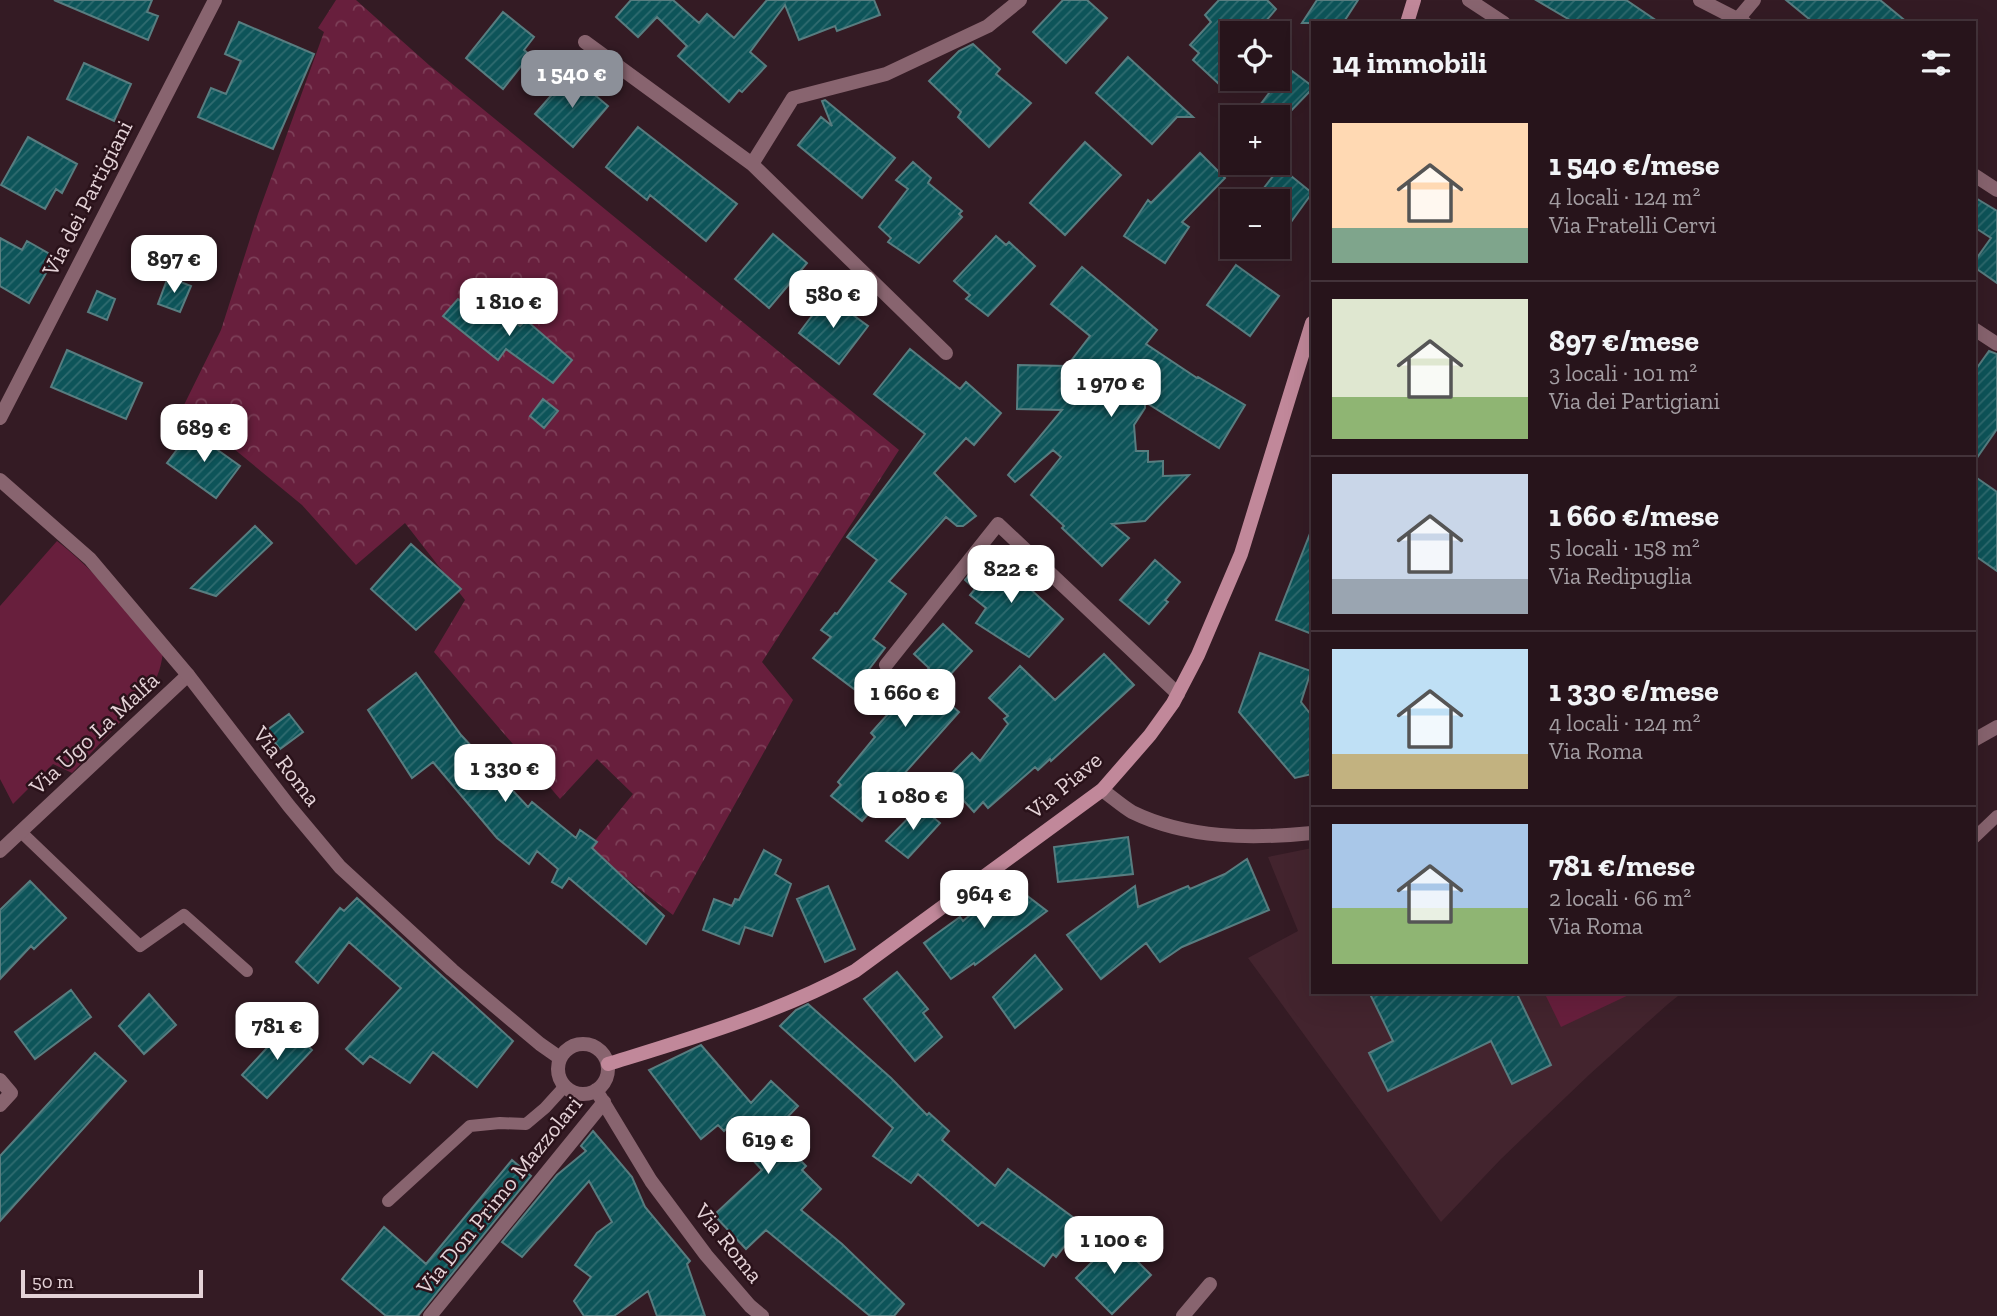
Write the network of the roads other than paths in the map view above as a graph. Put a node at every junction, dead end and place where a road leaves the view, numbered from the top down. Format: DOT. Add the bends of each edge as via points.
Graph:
graph roads {
  1 [pos="215,0"];
  2 [pos="1020,0"];
  3 [pos="1414,0"];
  4 [pos="1469,0"];
  5 [pos="1700,0"];
  6 [pos="1754,0"];
  7 [pos="1408,21"];
  8 [pos="1501,21"];
  9 [pos="1741,21"];
  10 [pos="585,42"];
  11 [pos="752,164"];
  12 [pos="1976,176"];
  13 [pos="1997,190"];
  14 [pos="1311,326"];
  15 [pos="1976,330"];
  16 [pos="1997,344"];
  17 [pos="946,352"];
  18 [pos="0,418"];
  19 [pos="0,480"];
  20 [pos="886,665"];
  21 [pos="188,676"];
  22 [pos="1178,694"];
  23 [pos="1997,727"];
  24 [pos="1976,739"];
  25 [pos="1102,790"];
  26 [pos="1997,816"];
  27 [pos="21,832"];
  28 [pos="1311,833"];
  29 [pos="1976,836"];
  30 [pos="0,851"];
  31 [pos="247,971"];
  32 [pos="560,1058"];
  33 [pos="608,1064"];
  34 [pos="0,1080"];
  35 [pos="565,1086"];
  36 [pos="600,1096"];
  37 [pos="0,1105"];
  38 [pos="388,1202"];
  39 [pos="1210,1284"];
  40 [pos="748,1311"];
  41 [pos="430,1316"];
  42 [pos="762,1316"];
  43 [pos="1183,1316"];
  1 -- 18 [label="street, Via dei Partigiani"];
  2 -- 11 [label="street" via="988,26 886,74 793,98"];
  3 -- 7 [label="main road"];
  4 -- 8 [label="street"];
  5 -- 9 [label="street"];
  6 -- 9 [label="street"];
  10 -- 11 [label="street"];
  11 -- 17 [label="street"];
  12 -- 13 [label="street"];
  14 -- 22 [label="main road, Via Piave" via="1241,554"];
  15 -- 16 [label="street"];
  19 -- 21 [label="street, Via Roma" via="90,559"];
  20 -- 22 [label="street" via="998,524"];
  21 -- 27 [label="street, Via Ugo La Malfa"];
  21 -- 32 [label="street, Via Roma" via="340,867 452,970"];
  22 -- 25 [label="main road, Via Piave"];
  23 -- 24 [label="street"];
  25 -- 28 [label="street" via="1131,811 1181,830 1230,835"];
  25 -- 33 [label="main road, Via Piave" via="855,971 818,991"];
  26 -- 29 [label="lane"];
  27 -- 30 [label="street, Via Ugo La Malfa"];
  27 -- 31 [label="lane" via="140,946 184,915"];
  32 -- 33 [label="street" via="570,1046 586,1043 601,1050"];
  32 -- 35 [label="street" via="558,1073"];
  33 -- 36 [label="street"];
  34 -- 37 [label="street" via="12,1093"];
  35 -- 36 [label="street" via="580,1094"];
  35 -- 38 [label="lane" via="526,1124 470,1126"];
  36 -- 40 [label="street, Via Roma" via="651,1181"];
  36 -- 41 [label="street, Via Don Primo Mazzolari"];
  39 -- 43 [label="street"];
  40 -- 42 [label="street, Via Roma"];
}
